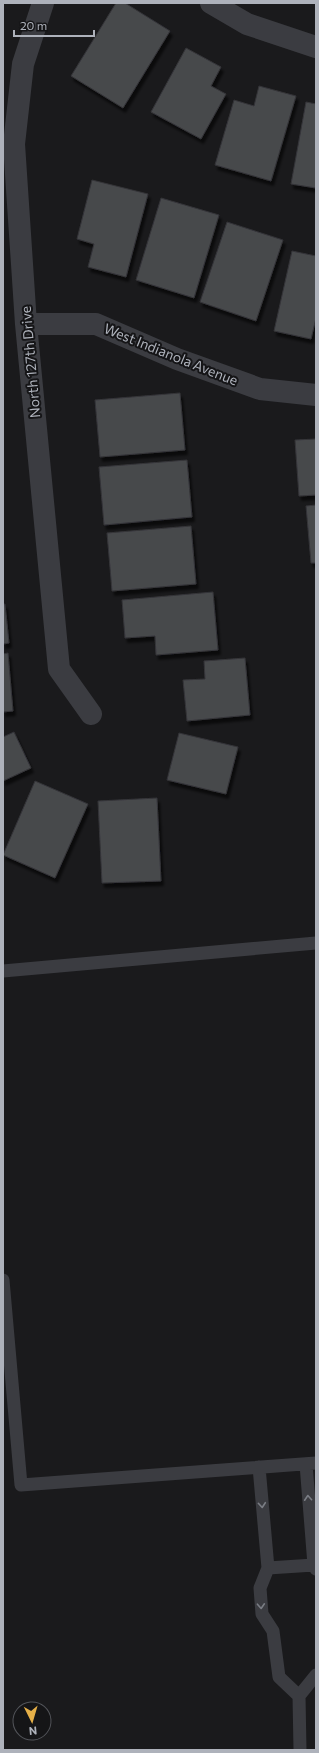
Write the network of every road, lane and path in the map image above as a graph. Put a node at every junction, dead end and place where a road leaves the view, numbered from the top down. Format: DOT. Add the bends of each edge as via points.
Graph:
graph roads {
  1 [pos="42,3"];
  2 [pos="211,3"];
  3 [pos="316,47"];
  4 [pos="26,324"];
  5 [pos="316,395"];
  6 [pos="91,714"];
  7 [pos="316,943"];
  8 [pos="3,971"];
  9 [pos="3,1280"];
  10 [pos="311,1463"];
  11 [pos="259,1466"];
  12 [pos="315,1567"];
  13 [pos="268,1568"];
  14 [pos="316,1674"];
  15 [pos="299,1696"];
  16 [pos="300,1750"];
  1 -- 4 [label="street, North 127th Drive" via="23,64 14,144"];
  2 -- 3 [label="street" via="247,24"];
  4 -- 5 [label="street, West Indianola Avenue" via="96,324 177,359 260,389"];
  4 -- 6 [label="street, North 127th Drive" via="59,669"];
  7 -- 8 [label="lane"];
  9 -- 11 [label="lane" via="20,1485"];
  10 -- 11 [label="lane"];
  12 -- 10 [label="lane, one-way"];
  11 -- 13 [label="lane, one-way"];
  12 -- 13 [label="lane"];
  13 -- 15 [label="lane, one-way" via="260,1588 262,1614 273,1631 279,1677"];
  14 -- 15 [label="lane"];
  15 -- 16 [label="lane"];
}
